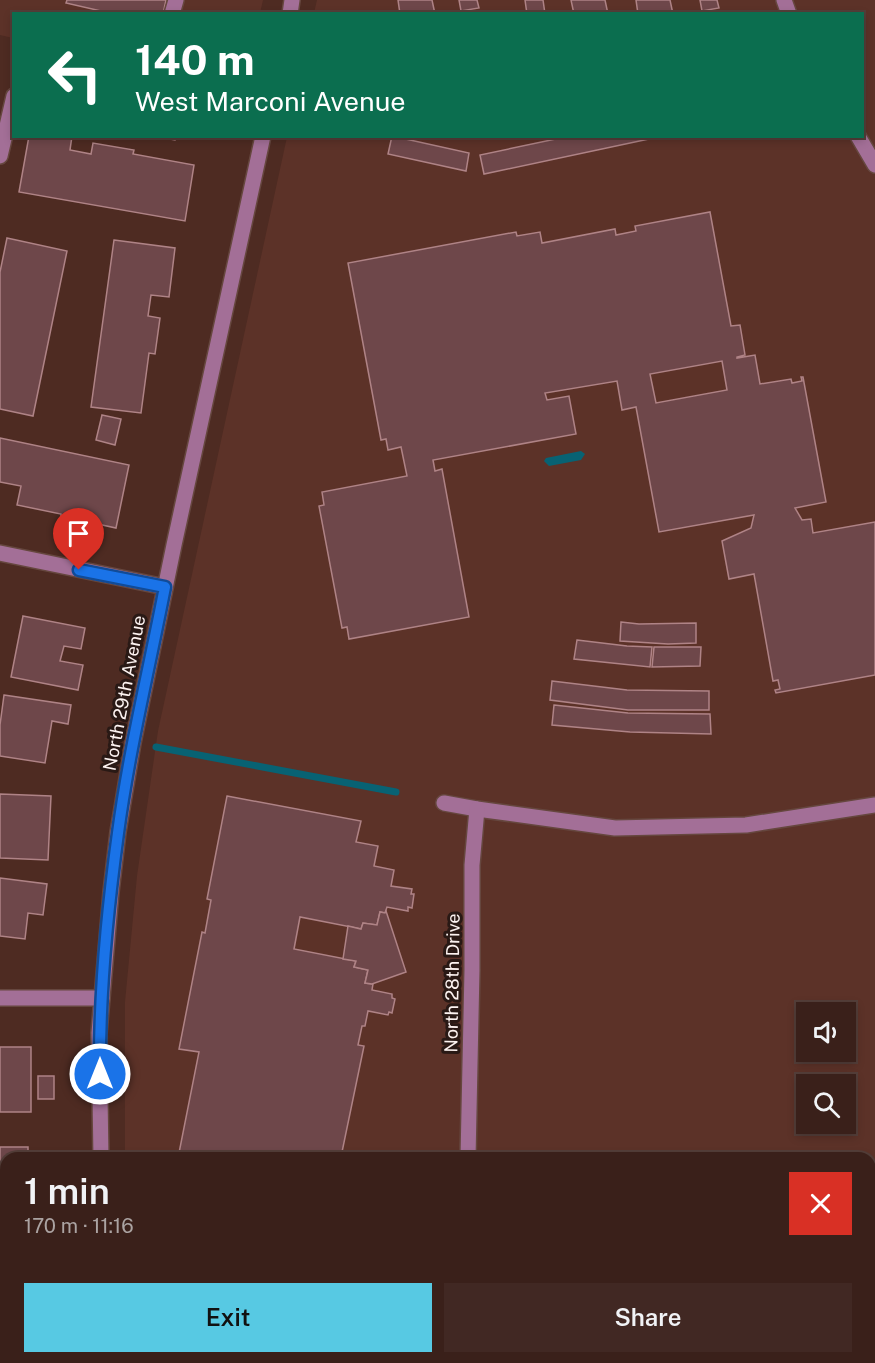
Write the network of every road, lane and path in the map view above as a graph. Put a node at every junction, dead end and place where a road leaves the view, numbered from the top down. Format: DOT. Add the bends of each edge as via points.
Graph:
graph roads {
  1 [pos="12,105"];
  2 [pos="263,138"];
  3 [pos="859,138"];
  4 [pos="0,156"];
  5 [pos="875,165"];
  6 [pos="0,553"];
  7 [pos="165,587"];
  8 [pos="444,803"];
  9 [pos="875,805"];
  10 [pos="477,809"];
  11 [pos="0,998"];
  12 [pos="102,998"];
  13 [pos="101,1152"];
  14 [pos="468,1152"];
  1 -- 4 [label="street"];
  2 -- 7 [label="street, North 29th Avenue"];
  3 -- 5 [label="street"];
  6 -- 7 [label="street"];
  7 -- 12 [label="street, North 29th Avenue" via="118,832"];
  8 -- 10 [label="street"];
  9 -- 10 [label="street" via="746,825 615,828"];
  10 -- 14 [label="street, North 28th Drive" via="472,865"];
  11 -- 12 [label="street"];
  12 -- 13 [label="street, North 29th Avenue"];
}
